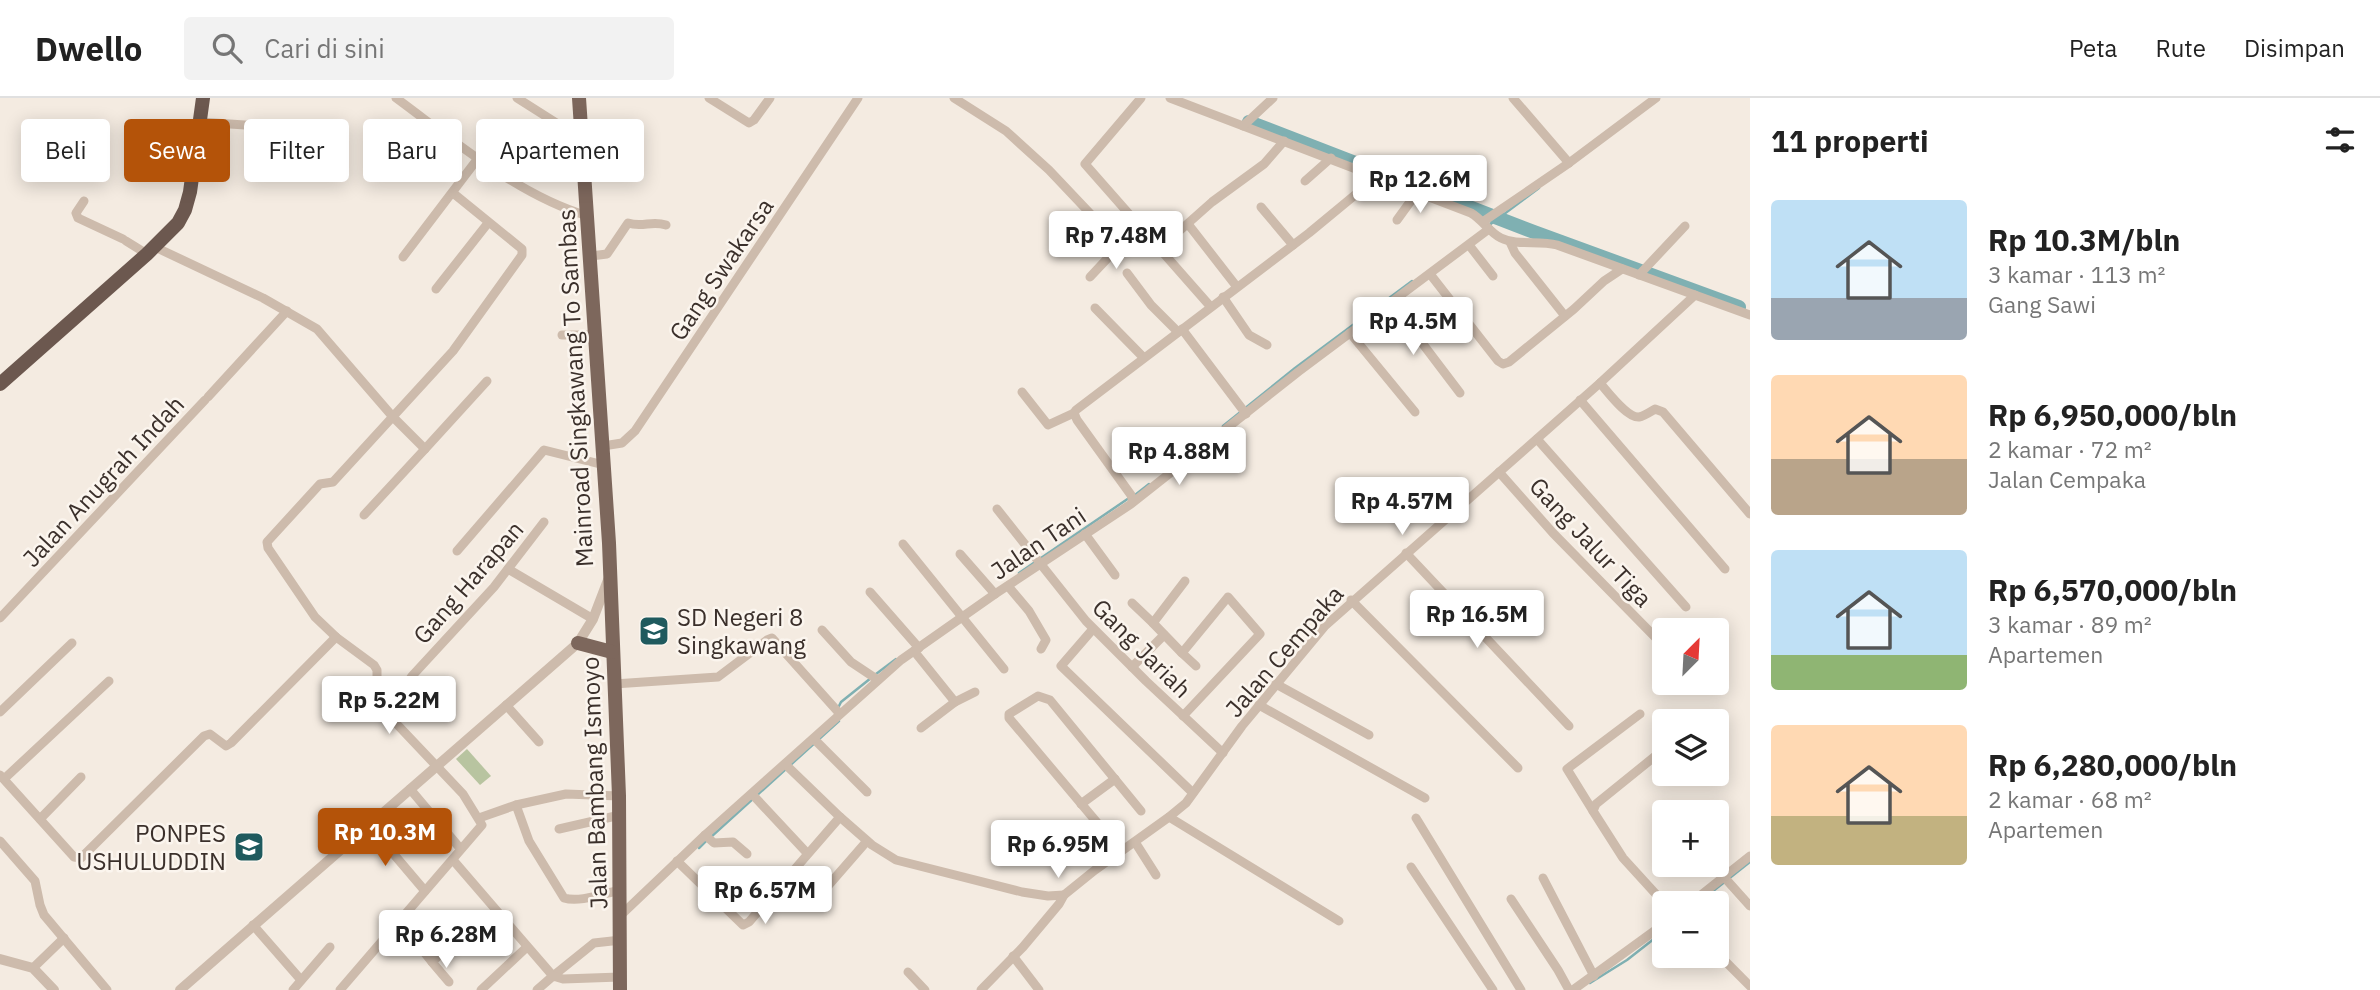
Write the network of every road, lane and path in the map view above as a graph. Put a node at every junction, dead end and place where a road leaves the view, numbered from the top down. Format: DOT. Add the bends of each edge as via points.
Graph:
graph roads {
  1 [pos="204,98"];
  2 [pos="396,98"];
  3 [pos="517,98"];
  4 [pos="579,98"];
  5 [pos="709,98"];
  6 [pos="770,98"];
  7 [pos="858,98"];
  8 [pos="954,98"];
  9 [pos="1142,98"];
  10 [pos="1170,98"];
  11 [pos="1273,98"];
  12 [pos="1513,98"];
  13 [pos="1656,98"];
  14 [pos="200,119"];
  15 [pos="550,119"];
  16 [pos="580,119"];
  17 [pos="1243,126"];
  18 [pos="1284,141"];
  19 [pos="476,156"];
  20 [pos="1331,158"];
  21 [pos="476,162"];
  22 [pos="1569,163"];
  23 [pos="1378,176"];
  24 [pos="1305,181"];
  25 [pos="192,182"];
  26 [pos="515,182"];
  27 [pos="585,182"];
  28 [pos="1418,191"];
  29 [pos="453,193"];
  30 [pos="84,201"];
  31 [pos="1261,207"];
  32 [pos="588,216"];
  33 [pos="1094,216"];
  34 [pos="1397,219"];
  35 [pos="488,223"];
  36 [pos="1188,224"];
  37 [pos="1487,224"];
  38 [pos="666,225"];
  39 [pos="1685,226"];
  40 [pos="1510,242"];
  41 [pos="1293,245"];
  42 [pos="1469,246"];
  43 [pos="1159,249"];
  44 [pos="151,251"];
  45 [pos="1062,251"];
  46 [pos="597,255"];
  47 [pos="403,257"];
  48 [pos="1622,269"];
  49 [pos="1127,273"];
  50 [pos="1430,274"];
  51 [pos="1639,275"];
  52 [pos="1493,276"];
  53 [pos="1090,277"];
  54 [pos="1237,287"];
  55 [pos="436,289"];
  56 [pos="1695,295"];
  57 [pos="1223,298"];
  58 [pos="1391,302"];
  59 [pos="1210,306"];
  60 [pos="1095,308"];
  61 [pos="287,311"];
  62 [pos="1750,315"];
  63 [pos="1564,316"];
  64 [pos="1180,330"];
  65 [pos="1350,333"];
  66 [pos="562,335"];
  67 [pos="595,335"];
  68 [pos="1267,345"];
  69 [pos="1143,357"];
  70 [pos="487,381"];
  71 [pos="1600,383"];
  72 [pos="0,384"];
  73 [pos="1022,392"];
  74 [pos="1460,393"];
  75 [pos="1580,400"];
  76 [pos="1243,410"];
  77 [pos="1415,412"];
  78 [pos="1074,413"];
  79 [pos="393,417"];
  80 [pos="1537,439"];
  81 [pos="608,446"];
  82 [pos="425,449"];
  83 [pos="604,466"];
  84 [pos="1499,472"];
  85 [pos="1132,499"];
  86 [pos="997,509"];
  87 [pos="1750,514"];
  88 [pos="364,515"];
  89 [pos="544,522"];
  90 [pos="1084,534"];
  91 [pos="903,544"];
  92 [pos="457,551"];
  93 [pos="1406,553"];
  94 [pos="960,554"];
  95 [pos="1038,562"];
  96 [pos="508,569"];
  97 [pos="1725,569"];
  98 [pos="610,574"];
  99 [pos="1115,575"];
  100 [pos="1185,582"];
  101 [pos="1008,586"];
  102 [pos="870,592"];
  103 [pos="993,592"];
  104 [pos="1351,600"];
  105 [pos="1132,603"];
  106 [pos="1686,607"];
  107 [pos="961,614"];
  108 [pos="0,618"];
  109 [pos="593,619"];
  110 [pos="1153,623"];
  111 [pos="1093,629"];
  112 [pos="822,630"];
  113 [pos="1652,634"];
  114 [pos="1164,635"];
  115 [pos="336,637"];
  116 [pos="72,643"];
  117 [pos="578,643"];
  118 [pos="916,649"];
  119 [pos="1041,649"];
  120 [pos="612,652"];
  121 [pos="1182,653"];
  122 [pos="1196,666"];
  123 [pos="1132,667"];
  124 [pos="1004,669"];
  125 [pos="878,680"];
  126 [pos="109,681"];
  127 [pos="614,684"];
  128 [pos="1276,684"];
  129 [pos="975,692"];
  130 [pos="397,699"];
  131 [pos="955,702"];
  132 [pos="506,705"];
  133 [pos="1259,705"];
  134 [pos="839,711"];
  135 [pos="0,712"];
  136 [pos="1640,714"];
  137 [pos="1183,716"];
  138 [pos="1569,726"];
  139 [pos="921,728"];
  140 [pos="1369,735"];
  141 [pos="814,739"];
  142 [pos="539,742"];
  143 [pos="1223,753"];
  144 [pos="1652,759"];
  145 [pos="436,765"];
  146 [pos="789,768"];
  147 [pos="1518,768"];
  148 [pos="2,777"];
  149 [pos="82,777"];
  150 [pos="1115,779"];
  151 [pos="410,789"];
  152 [pos="867,792"];
  153 [pos="1193,793"];
  154 [pos="620,796"];
  155 [pos="755,798"];
  156 [pos="1425,798"];
  157 [pos="1081,804"];
  158 [pos="516,805"];
  159 [pos="1141,811"];
  160 [pos="1593,811"];
  161 [pos="620,815"];
  162 [pos="840,817"];
  163 [pos="1169,817"];
  164 [pos="479,818"];
  165 [pos="1416,818"];
  166 [pos="40,819"];
  167 [pos="369,825"];
  168 [pos="559,829"];
  169 [pos="707,838"];
  170 [pos="0,841"];
  171 [pos="867,841"];
  172 [pos="1135,842"];
  173 [pos="459,848"];
  174 [pos="1121,851"];
  175 [pos="4,853"];
  176 [pos="807,853"];
  177 [pos="747,854"];
  178 [pos="1750,856"];
  179 [pos="453,860"];
  180 [pos="677,861"];
  181 [pos="1411,867"];
  182 [pos="1156,875"];
  183 [pos="1543,878"];
  184 [pos="1726,879"];
  185 [pos="621,890"];
  186 [pos="425,891"];
  187 [pos="1653,891"];
  188 [pos="1708,891"];
  189 [pos="820,895"];
  190 [pos="1064,895"];
  191 [pos="1510,899"];
  192 [pos="1750,906"];
  193 [pos="624,912"];
  194 [pos="398,920"];
  195 [pos="1339,921"];
  196 [pos="253,925"];
  197 [pos="464,932"];
  198 [pos="1652,933"];
  199 [pos="64,938"];
  200 [pos="621,940"];
  201 [pos="330,947"];
  202 [pos="527,947"];
  203 [pos="1013,956"];
  204 [pos="0,959"];
  205 [pos="432,962"];
  206 [pos="1729,965"];
  207 [pos="33,968"];
  208 [pos="908,972"];
  209 [pos="553,976"];
  210 [pos="1594,976"];
  211 [pos="301,980"];
  212 [pos="449,982"];
  213 [pos="620,984"];
  214 [pos="1750,986"];
  215 [pos="1574,989"];
  216 [pos="54,990"];
  217 [pos="107,990"];
  218 [pos="180,990"];
  219 [pos="293,990"];
  220 [pos="340,990"];
  221 [pos="481,990"];
  222 [pos="537,990"];
  223 [pos="925,990"];
  224 [pos="981,990"];
  225 [pos="1039,990"];
  226 [pos="1493,990"];
  227 [pos="1521,990"];
  1 -- 14 [label="highway"];
  2 -- 19 [label="street"];
  3 -- 15 [label="street"];
  4 -- 16 [label="main road, Mainroad Singkawang To Sambas"];
  5 -- 6 [label="street" via="749,123"];
  7 -- 81 [label="street, Gang Swakarsa" via="635,431 626,441"];
  8 -- 33 [label="street" via="1006,131"];
  9 -- 43 [label="street" via="1086,164"];
  10 -- 17 [label="street"];
  11 -- 17 [label="street"];
  12 -- 22 [label="street"];
  13 -- 22 [label="street, Jalan Tani"];
  17 -- 18 [label="street"];
  18 -- 20 [label="street"];
  18 -- 36 [label="street" via="1264,164"];
  20 -- 23 [label="street"];
  20 -- 24 [label="street"];
  21 -- 29 [label="street"];
  22 -- 37 [label="street, Jalan Tani"];
  23 -- 28 [label="street"];
  23 -- 41 [label="street"];
  25 -- 44 [label="highway" via="178,223"];
  26 -- 32 [label="street"];
  27 -- 32 [label="main road, Mainroad Singkawang To Sambas"];
  28 -- 34 [label="street"];
  28 -- 37 [label="street"];
  29 -- 35 [label="street"];
  29 -- 47 [label="street"];
  30 -- 44 [label="street" via="78,218"];
  31 -- 41 [label="street"];
  32 -- 46 [label="main road, Mainroad Singkawang To Sambas"];
  33 -- 45 [label="street"];
  33 -- 53 [label="street" via="1121,249"];
  35 -- 55 [label="street"];
  35 -- 79 [label="street" via="522,249 522,255 464,337"];
  36 -- 43 [label="street"];
  36 -- 54 [label="street"];
  37 -- 40 [label="street"];
  37 -- 42 [label="street, Jalan Tani"];
  38 -- 46 [label="street" via="628,223"];
  39 -- 51 [label="street"];
  40 -- 48 [label="street" via="1547,242"];
  40 -- 63 [label="street"];
  41 -- 54 [label="street"];
  42 -- 50 [label="street, Jalan Tani"];
  42 -- 52 [label="street"];
  43 -- 59 [label="street"];
  44 -- 61 [label="street"];
  44 -- 72 [label="highway"];
  46 -- 67 [label="main road, Mainroad Singkawang To Sambas"];
  48 -- 51 [label="street"];
  48 -- 63 [label="street"];
  49 -- 64 [label="street" via="1151,305"];
  50 -- 58 [label="street, Jalan Tani"];
  50 -- 63 [label="street" via="1503,364"];
  51 -- 56 [label="street"];
  54 -- 57 [label="street"];
  56 -- 62 [label="street"];
  56 -- 71 [label="street, Jalan Cempaka"];
  57 -- 59 [label="street"];
  57 -- 68 [label="street" via="1249,335"];
  58 -- 65 [label="street, Jalan Tani"];
  58 -- 74 [label="street"];
  59 -- 64 [label="street"];
  60 -- 69 [label="street"];
  61 -- 79 [label="street" via="317,329"];
  61 -- 108 [label="street, Jalan Anugrah Indah"];
  64 -- 69 [label="street"];
  64 -- 76 [label="street"];
  65 -- 76 [label="street, Jalan Tani"];
  65 -- 77 [label="street"];
  66 -- 67 [label="street"];
  67 -- 81 [label="main road, Mainroad Singkawang To Sambas"];
  69 -- 78 [label="street"];
  70 -- 82 [label="street"];
  71 -- 75 [label="street, Jalan Cempaka"];
  71 -- 87 [label="street" via="1628,414 1638,417 1655,409 1663,412"];
  73 -- 78 [label="street" via="1048,425"];
  75 -- 80 [label="street, Jalan Cempaka"];
  75 -- 97 [label="street"];
  76 -- 85 [label="street, Jalan Tani"];
  78 -- 85 [label="street"];
  79 -- 82 [label="street"];
  79 -- 115 [label="street" via="333,482 320,484 267,542 315,617"];
  80 -- 84 [label="street, Jalan Cempaka"];
  80 -- 106 [label="street"];
  81 -- 83 [label="main road, Mainroad Singkawang To Sambas"];
  82 -- 88 [label="street"];
  83 -- 92 [label="street" via="544,450"];
  83 -- 98 [label="main road, Mainroad Singkawang To Sambas"];
  84 -- 93 [label="street, Jalan Cempaka"];
  84 -- 113 [label="street, Gang Jalur Tiga"];
  85 -- 90 [label="street, Jalan Tani"];
  86 -- 95 [label="street, Gang Jariah"];
  89 -- 96 [label="street, Gang Harapan"];
  90 -- 95 [label="street, Jalan Tani"];
  90 -- 99 [label="street"];
  91 -- 107 [label="street"];
  93 -- 104 [label="street, Jalan Cempaka"];
  93 -- 138 [label="street"];
  94 -- 103 [label="street"];
  95 -- 101 [label="street, Jalan Tani"];
  95 -- 111 [label="street, Gang Jariah"];
  96 -- 109 [label="street"];
  96 -- 130 [label="street, Gang Harapan" via="412,676"];
  98 -- 109 [label="street, Mainroad Singkawang To Sambas"];
  98 -- 120 [label="main road, Jalan Bambang Ismoyo"];
  100 -- 110 [label="street"];
  101 -- 103 [label="street, Jalan Tani"];
  101 -- 119 [label="street" via="1041,629 1046,640"];
  102 -- 118 [label="street"];
  103 -- 107 [label="street, Jalan Tani"];
  104 -- 128 [label="street, Jalan Cempaka"];
  104 -- 147 [label="street"];
  105 -- 110 [label="street"];
  107 -- 118 [label="street, Jalan Tani"];
  107 -- 124 [label="street"];
  109 -- 117 [label="street, Mainroad Singkawang To Sambas"];
  110 -- 114 [label="street"];
  111 -- 123 [label="street, Gang Jariah"];
  111 -- 153 [label="street" via="1061,666"];
  112 -- 125 [label="street" via="850,662"];
  114 -- 121 [label="street"];
  114 -- 123 [label="street"];
  115 -- 130 [label="street" via="374,664 377,684"];
  115 -- 166 [label="street" via="231,743 226,746 210,734 204,736 81,858 74,857"];
  116 -- 135 [label="street"];
  117 -- 120 [label="main road"];
  117 -- 132 [label="street, Mainroad Singkawang To Sambas"];
  118 -- 125 [label="street, Jalan Tani"];
  118 -- 131 [label="street"];
  120 -- 127 [label="main road, Jalan Bambang Ismoyo"];
  121 -- 122 [label="street"];
  121 -- 137 [label="street" via="1228,597 1260,634"];
  123 -- 137 [label="street, Gang Jariah"];
  125 -- 134 [label="street, Jalan Tani"];
  126 -- 148 [label="street"];
  127 -- 134 [label="street" via="718,677 772,638"];
  127 -- 154 [label="main road, Jalan Bambang Ismoyo"];
  128 -- 133 [label="street, Jalan Cempaka"];
  128 -- 140 [label="street"];
  129 -- 131 [label="street"];
  130 -- 145 [label="street" via="391,718"];
  131 -- 139 [label="street"];
  132 -- 142 [label="street"];
  132 -- 145 [label="street, Mainroad Singkawang To Sambas"];
  133 -- 143 [label="street, Jalan Cempaka"];
  133 -- 156 [label="street"];
  134 -- 141 [label="street, Jalan Tani"];
  136 -- 160 [label="street" via="1567,769"];
  137 -- 143 [label="street, Gang Jariah"];
  141 -- 146 [label="street, Jalan Tani"];
  141 -- 152 [label="street"];
  143 -- 153 [label="street, Jalan Cempaka"];
  144 -- 160 [label="street" via="1595,804"];
  145 -- 151 [label="street, Mainroad Singkawang To Sambas"];
  145 -- 164 [label="street"];
  146 -- 155 [label="street, Jalan Tani"];
  146 -- 162 [label="street"];
  148 -- 166 [label="street"];
  149 -- 166 [label="street"];
  150 -- 157 [label="street"];
  150 -- 157 [label="street" via="1050,700 1038,696 1012,711 1009,718"];
  150 -- 159 [label="street"];
  151 -- 167 [label="street, Mainroad Singkawang To Sambas"];
  151 -- 173 [label="street"];
  153 -- 163 [label="street, Jalan Cempaka"];
  154 -- 158 [label="street" via="576,793"];
  154 -- 161 [label="main road, Jalan Bambang Ismoyo"];
  155 -- 169 [label="street, Jalan Tani"];
  155 -- 176 [label="street"];
  157 -- 174 [label="street"];
  158 -- 164 [label="street"];
  158 -- 185 [label="street" via="529,841 564,898"];
  160 -- 187 [label="street" via="1623,858"];
  161 -- 168 [label="street"];
  161 -- 185 [label="main road, Jalan Bambang Ismoyo"];
  162 -- 171 [label="street"];
  162 -- 176 [label="street"];
  163 -- 172 [label="street, Jalan Cempaka"];
  163 -- 195 [label="street"];
  164 -- 179 [label="street" via="480,830"];
  165 -- 227 [label="street"];
  167 -- 186 [label="street"];
  167 -- 196 [label="street, Mainroad Singkawang To Sambas"];
  169 -- 177 [label="street" via="719,844 733,842"];
  169 -- 180 [label="street, Jalan Tani"];
  170 -- 175 [label="street"];
  171 -- 189 [label="street"];
  171 -- 190 [label="street" via="896,860 940,873 1035,895"];
  172 -- 174 [label="street, Jalan Cempaka"];
  172 -- 182 [label="street"];
  174 -- 190 [label="street, Jalan Cempaka"];
  175 -- 199 [label="street" via="35,881 44,915"];
  176 -- 180 [label="street" via="743,925"];
  178 -- 184 [label="street"];
  179 -- 186 [label="street"];
  179 -- 202 [label="street"];
  180 -- 193 [label="street, Jalan Tani"];
  181 -- 226 [label="street"];
  183 -- 210 [label="street"];
  184 -- 188 [label="street"];
  184 -- 192 [label="street"];
  185 -- 193 [label="main road, Jalan Bambang Ismoyo"];
  186 -- 194 [label="street"];
  190 -- 203 [label="street, Jalan Cempaka"];
  191 -- 215 [label="street"];
  193 -- 200 [label="main road, Jalan Bambang Ismoyo"];
  194 -- 205 [label="street"];
  194 -- 220 [label="street"];
  196 -- 211 [label="street"];
  196 -- 218 [label="street, Mainroad Singkawang To Sambas"];
  197 -- 205 [label="street"];
  198 -- 210 [label="street"];
  199 -- 207 [label="street"];
  199 -- 217 [label="street"];
  200 -- 209 [label="street" via="594,943"];
  200 -- 213 [label="main road, Jalan Bambang Ismoyo"];
  201 -- 211 [label="street"];
  202 -- 209 [label="street"];
  202 -- 221 [label="street"];
  203 -- 224 [label="street, Jalan Cempaka"];
  203 -- 225 [label="street"];
  204 -- 207 [label="street"];
  205 -- 212 [label="street"];
  206 -- 214 [label="street"];
  207 -- 216 [label="street"];
  208 -- 223 [label="street"];
  209 -- 213 [label="street"];
  209 -- 222 [label="street"];
  210 -- 215 [label="street"];
  211 -- 219 [label="street"];
}
